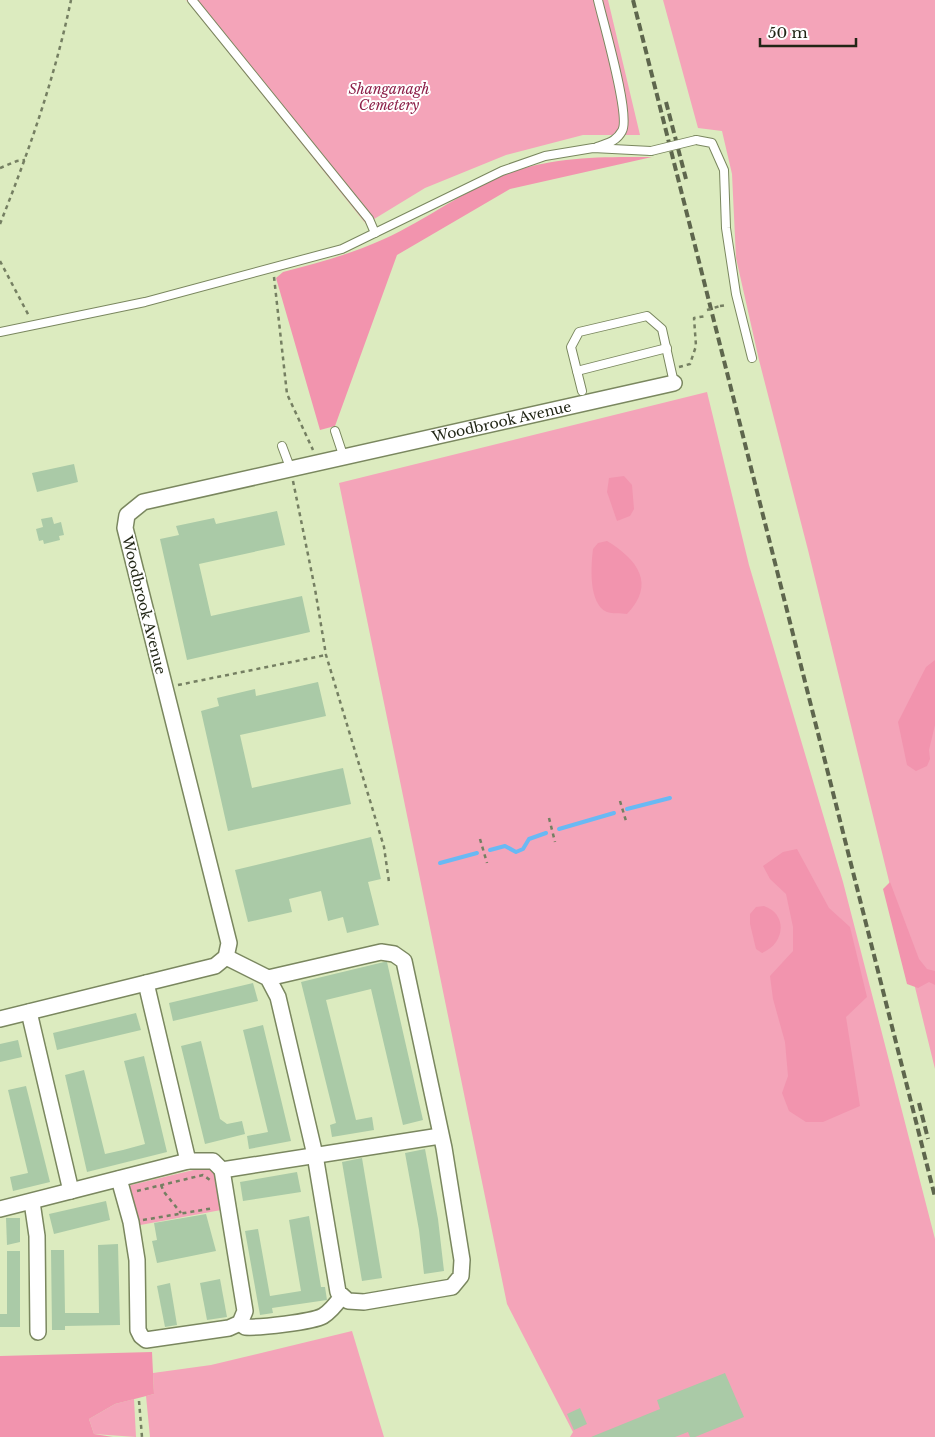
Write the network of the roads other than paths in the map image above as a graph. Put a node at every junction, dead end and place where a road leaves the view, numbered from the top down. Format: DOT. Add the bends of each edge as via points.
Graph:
graph roads {
  1 [pos="192,0"];
  2 [pos="598,0"];
  3 [pos="592,148"];
  4 [pos="376,233"];
  5 [pos="0,332"];
  6 [pos="667,348"];
  7 [pos="752,358"];
  8 [pos="577,370"];
  9 [pos="673,376"];
  10 [pos="582,391"];
  11 [pos="335,431"];
  12 [pos="282,446"];
  13 [pos="344,458"];
  14 [pos="291,470"];
  15 [pos="226,957"];
  16 [pos="268,978"];
  17 [pos="146,983"];
  18 [pos="29,1012"];
  19 [pos="0,1019"];
  20 [pos="440,1136"];
  21 [pos="315,1155"];
  22 [pos="188,1161"];
  23 [pos="223,1177"];
  24 [pos="119,1178"];
  25 [pos="72,1191"];
  26 [pos="32,1202"];
  27 [pos="0,1209"];
  28 [pos="342,1296"];
  29 [pos="240,1323"];
  30 [pos="38,1332"];
  1 -- 4 [label="lane" via="369,219"];
  2 -- 3 [label="lane" via="624,110 623,130 615,141"];
  3 -- 4 [label="lane" via="545,156 502,171"];
  3 -- 7 [label="lane, bridge" via="651,150 696,140 712,143 724,170 727,238 736,294"];
  4 -- 5 [label="lane" via="342,249 146,302"];
  6 -- 8 [label="lane"];
  6 -- 8 [label="lane" via="662,329 648,316 579,332 572,347"];
  6 -- 9 [label="lane"];
  8 -- 10 [label="lane"];
  9 -- 13 [label="street, Woodbrook Avenue"];
  11 -- 13 [label="lane"];
  12 -- 14 [label="lane"];
  13 -- 14 [label="street, Woodbrook Avenue"];
  14 -- 15 [label="street, Woodbrook Avenue" via="143,502 127,514 125,528 229,943"];
  15 -- 16 [label="street"];
  15 -- 17 [label="street" via="215,966"];
  16 -- 20 [label="street" via="381,952 394,954 404,961"];
  16 -- 21 [label="street" via="278,997"];
  17 -- 18 [label="street"];
  17 -- 22 [label="street"];
  18 -- 19 [label="street"];
  18 -- 25 [label="street"];
  20 -- 21 [label="street"];
  20 -- 28 [label="street" via="462,1260 461,1276 452,1287 364,1302 348,1301"];
  21 -- 23 [label="street"];
  21 -- 28 [label="street" via="338,1292"];
  22 -- 23 [label="street" via="213,1161"];
  22 -- 24 [label="street"];
  23 -- 29 [label="street" via="246,1311"];
  24 -- 25 [label="street"];
  24 -- 29 [label="street" via="137,1260 138,1330 141,1336 146,1340 229,1328"];
  25 -- 26 [label="street"];
  26 -- 27 [label="street"];
  26 -- 30 [label="street" via="37,1236"];
  28 -- 29 [label="street" via="322,1317 258,1328 244,1327"];
}
